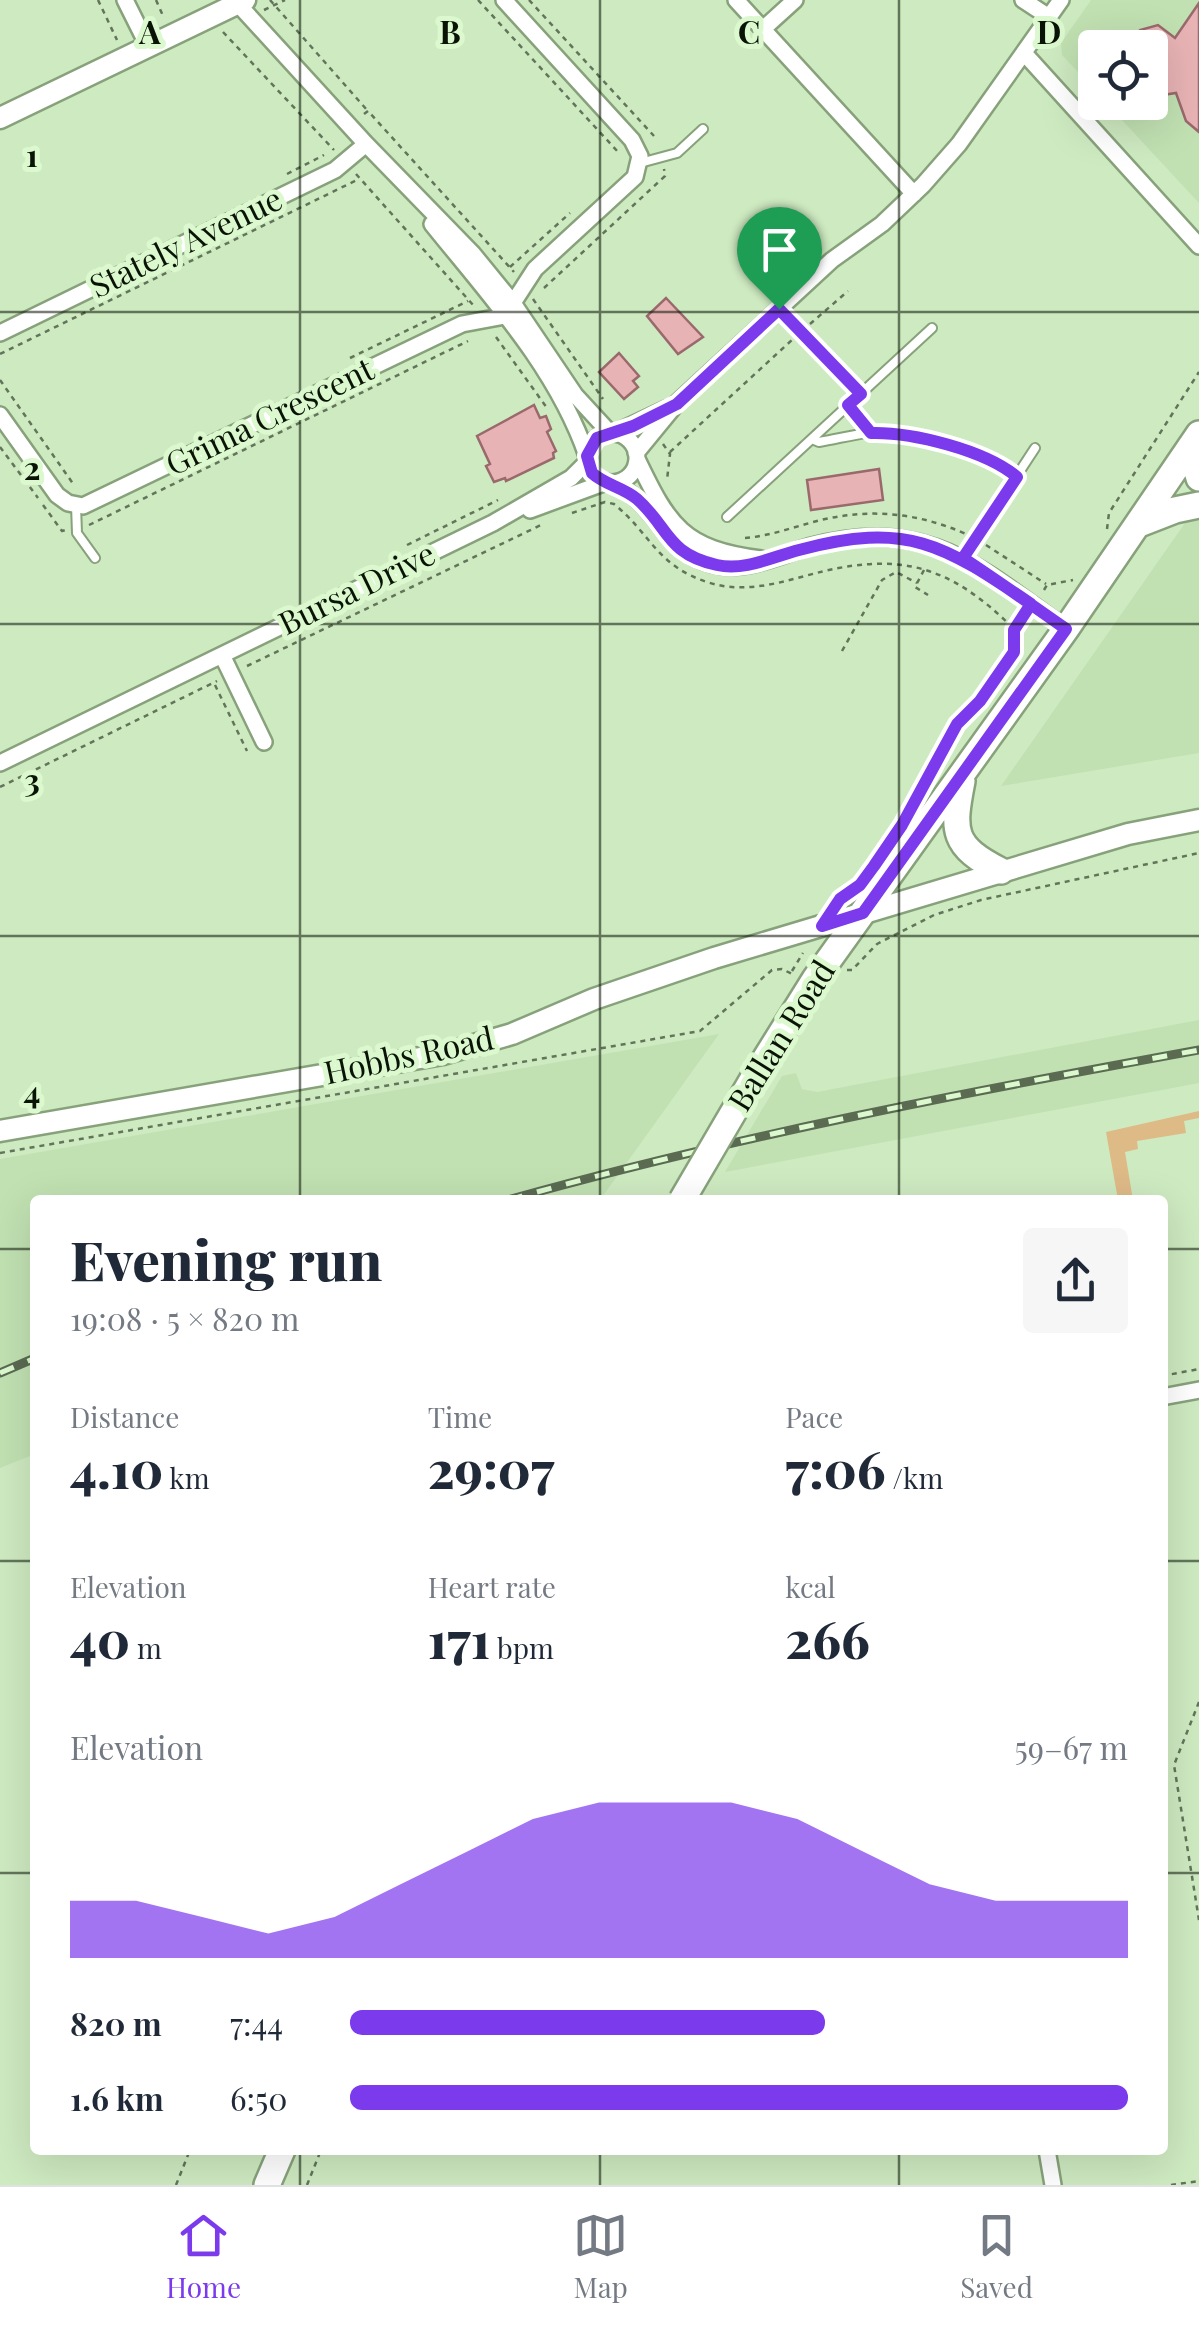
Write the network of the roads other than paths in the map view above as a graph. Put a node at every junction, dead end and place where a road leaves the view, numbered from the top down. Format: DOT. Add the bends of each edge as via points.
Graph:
graph roads {
  1 [pos="125,0"];
  2 [pos="504,0"];
  3 [pos="736,0"];
  4 [pos="795,0"];
  5 [pos="1023,0"];
  6 [pos="1061,0"];
  7 [pos="242,2"];
  8 [pos="1049,16"];
  9 [pos="763,29"];
  10 [pos="148,46"];
  11 [pos="1024,52"];
  12 [pos="0,118"];
  13 [pos="703,129"];
  14 [pos="366,144"];
  15 [pos="632,164"];
  16 [pos="914,194"];
  17 [pos="1199,246"];
  18 [pos="535,269"];
  19 [pos="491,286"];
  20 [pos="779,309"];
  21 [pos="509,310"];
  22 [pos="462,324"];
  23 [pos="932,328"];
  24 [pos="0,333"];
  25 [pos="861,394"];
  26 [pos="677,404"];
  27 [pos="848,405"];
  28 [pos="0,415"];
  29 [pos="613,433"];
  30 [pos="871,433"];
  31 [pos="812,438"];
  32 [pos="1195,440"];
  33 [pos="1036,448"];
  34 [pos="637,456"];
  35 [pos="587,459"];
  36 [pos="1017,477"];
  37 [pos="1199,478"];
  38 [pos="609,483"];
  39 [pos="77,498"];
  40 [pos="1199,505"];
  41 [pos="727,517"];
  42 [pos="493,523"];
  43 [pos="1139,524"];
  44 [pos="95,558"];
  45 [pos="963,558"];
  46 [pos="765,559"];
  47 [pos="1066,629"];
  48 [pos="222,655"];
  49 [pos="264,742"];
  50 [pos="0,763"];
  51 [pos="964,771"];
  52 [pos="1199,820"];
  53 [pos="1001,871"];
  54 [pos="863,913"];
  55 [pos="0,1131"];
  56 [pos="685,1195"];
  57 [pos="1199,1390"];
  58 [pos="1168,1396"];
  59 [pos="280,2155"];
  60 [pos="1049,2155"];
  61 [pos="268,2184"];
  62 [pos="1053,2185"];
  1 -- 10 [label="street"];
  2 -- 15 [label="street" via="632,140 639,150"];
  3 -- 9 [label="street"];
  4 -- 9 [label="street"];
  5 -- 8 [label="street"];
  6 -- 8 [label="street"];
  7 -- 10 [label="street"];
  7 -- 14 [label="street"];
  8 -- 11 [label="street"];
  9 -- 16 [label="street"];
  10 -- 12 [label="street"];
  11 -- 16 [label="street"];
  11 -- 17 [label="street"];
  13 -- 15 [label="lane" via="677,153"];
  14 -- 19 [label="street"];
  14 -- 24 [label="street, Stately Avenue" via="335,170"];
  15 -- 18 [label="street" via="629,184"];
  16 -- 20 [label="street"];
  18 -- 19 [label="street"];
  18 -- 21 [label="street"];
  19 -- 21 [label="street"];
  19 -- 22 [label="street, Grima Crescent"];
  20 -- 25 [label="lane"];
  20 -- 26 [label="street"];
  21 -- 22 [label="street, Grima Crescent"];
  21 -- 29 [label="street"];
  21 -- 35 [label="street" via="566,405"];
  22 -- 39 [label="street, Grima Crescent" via="96,502"];
  23 -- 25 [label="lane"];
  25 -- 27 [label="lane"];
  26 -- 29 [label="street"];
  26 -- 34 [label="street"];
  27 -- 30 [label="lane"];
  27 -- 31 [label="lane"];
  28 -- 39 [label="street" via="58,494"];
  29 -- 34 [label="street" via="631,442"];
  29 -- 35 [label="street" via="592,443"];
  30 -- 31 [label="lane"];
  30 -- 36 [label="lane" via="916,437 987,459"];
  31 -- 41 [label="lane"];
  32 -- 37 [label="main road"];
  32 -- 43 [label="main road, Ballan Road"];
  33 -- 36 [label="lane"];
  34 -- 38 [label="street" via="632,473"];
  34 -- 46 [label="street" via="664,512 692,540"];
  35 -- 38 [label="street" via="592,473"];
  35 -- 42 [label="street, Bursa Drive" via="571,478"];
  36 -- 45 [label="lane"];
  38 -- 42 [label="street, Bursa Drive"];
  38 -- 46 [label="street" via="638,500 674,545 694,558 733,568"];
  39 -- 44 [label="lane" via="77,533"];
  40 -- 43 [label="main road"];
  42 -- 48 [label="street, Bursa Drive"];
  43 -- 47 [label="main road, Ballan Road"];
  45 -- 46 [label="street" via="908,538 874,536"];
  45 -- 47 [label="street"];
  47 -- 51 [label="main road, Ballan Road"];
  48 -- 49 [label="street"];
  48 -- 50 [label="street, Bursa Drive"];
  51 -- 53 [label="main road" via="957,832 968,852"];
  51 -- 54 [label="main road, Ballan Road"];
  52 -- 53 [label="street, Hobbs Road"];
  53 -- 54 [label="street, Hobbs Road"];
  54 -- 55 [label="street, Hobbs Road" via="670,972 442,1054"];
  54 -- 56 [label="main road, Ballan Road, bridge"];
  57 -- 58 [label="street"];
  59 -- 61 [label="main road"];
  60 -- 62 [label="street"];
}
